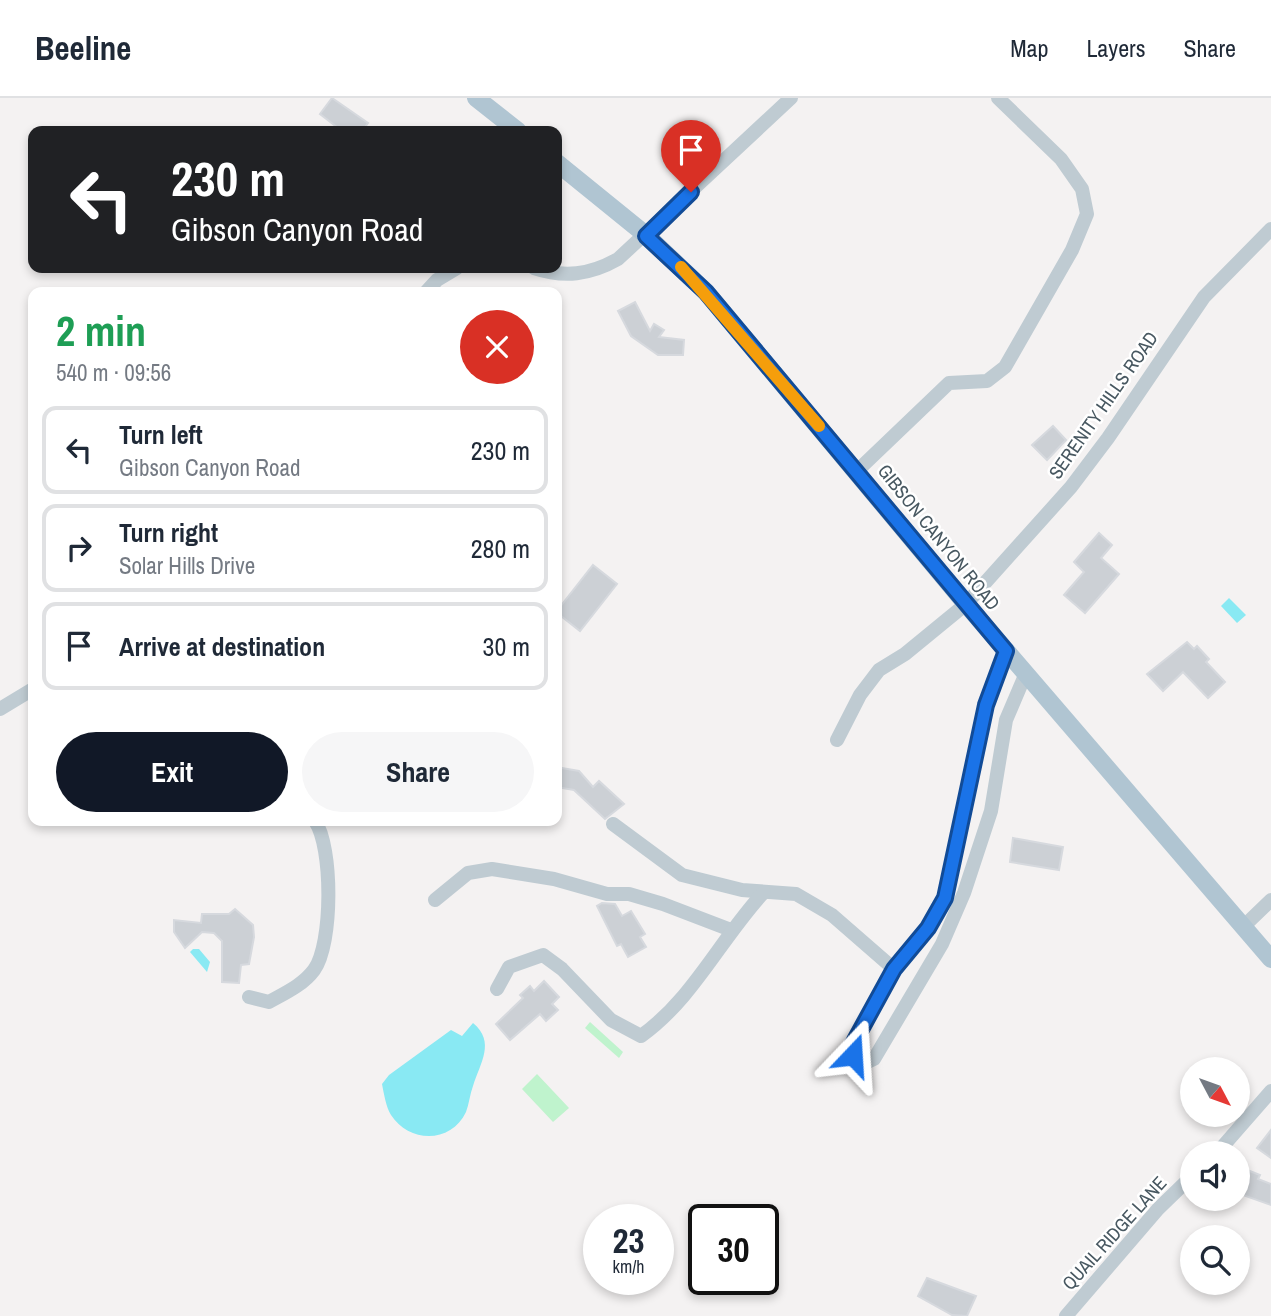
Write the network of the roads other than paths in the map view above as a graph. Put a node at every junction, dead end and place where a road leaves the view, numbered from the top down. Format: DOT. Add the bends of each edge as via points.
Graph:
graph roads {
  1 [pos="476,98"];
  2 [pos="791,98"];
  3 [pos="998,98"];
  4 [pos="512,126"];
  5 [pos="562,167"];
  6 [pos="1271,229"];
  7 [pos="646,236"];
  8 [pos="449,273"];
  9 [pos="553,273"];
  10 [pos="431,287"];
  11 [pos="857,471"];
  12 [pos="966,604"];
  13 [pos="1006,651"];
  14 [pos="1026,673"];
  15 [pos="28,692"];
  16 [pos="0,709"];
  17 [pos="837,740"];
  18 [pos="613,824"];
  19 [pos="319,826"];
  20 [pos="764,892"];
  21 [pos="435,900"];
  22 [pos="1271,900"];
  23 [pos="1244,926"];
  24 [pos="731,930"];
  25 [pos="1271,958"];
  26 [pos="894,969"];
  27 [pos="497,989"];
  28 [pos="249,997"];
  29 [pos="1271,1091"];
  30 [pos="1227,1141"];
  31 [pos="1180,1188"];
  32 [pos="1066,1316"];
  1 -- 4 [label="main road"];
  2 -- 7 [label="street"];
  3 -- 11 [label="street" via="1061,159 1082,189 1087,214 1072,250 1005,367 987,381 949,383"];
  5 -- 7 [label="main road, GIBSON CANYON ROAD"];
  6 -- 12 [label="street, SERENITY HILLS ROAD" via="1204,297 1088,466"];
  7 -- 9 [label="street" via="594,271"];
  7 -- 11 [label="main road, GIBSON CANYON ROAD" via="706,292"];
  8 -- 10 [label="street"];
  11 -- 12 [label="main road, GIBSON CANYON ROAD"];
  12 -- 13 [label="main road, GIBSON CANYON ROAD"];
  12 -- 17 [label="street, SERENITY HILLS ROAD" via="879,670"];
  13 -- 14 [label="main road, GIBSON CANYON ROAD"];
  13 -- 26 [label="street" via="986,705 945,898 928,928"];
  14 -- 23 [label="main road, GIBSON CANYON ROAD"];
  14 -- 26 [label="street" via="1006,720 991,811 964,894 942,944 874,1059 861,1065 853,1055 853,1044"];
  15 -- 16 [label="street"];
  18 -- 20 [label="street" via="682,875"];
  19 -- 28 [label="street" via="329,905 326,942 315,969 302,983 270,1002"];
  20 -- 24 [label="street"];
  20 -- 26 [label="street" via="796,894 832,915"];
  21 -- 24 [label="street" via="468,873 492,869 607,894 629,894"];
  22 -- 23 [label="street"];
  23 -- 25 [label="main road, GIBSON CANYON ROAD"];
  24 -- 27 [label="street" via="700,977 642,1036 611,1020 562,968 543,956 509,967"];
  29 -- 30 [label="street"];
  31 -- 32 [label="street, QUAIL RIDGE LANE"];
}
